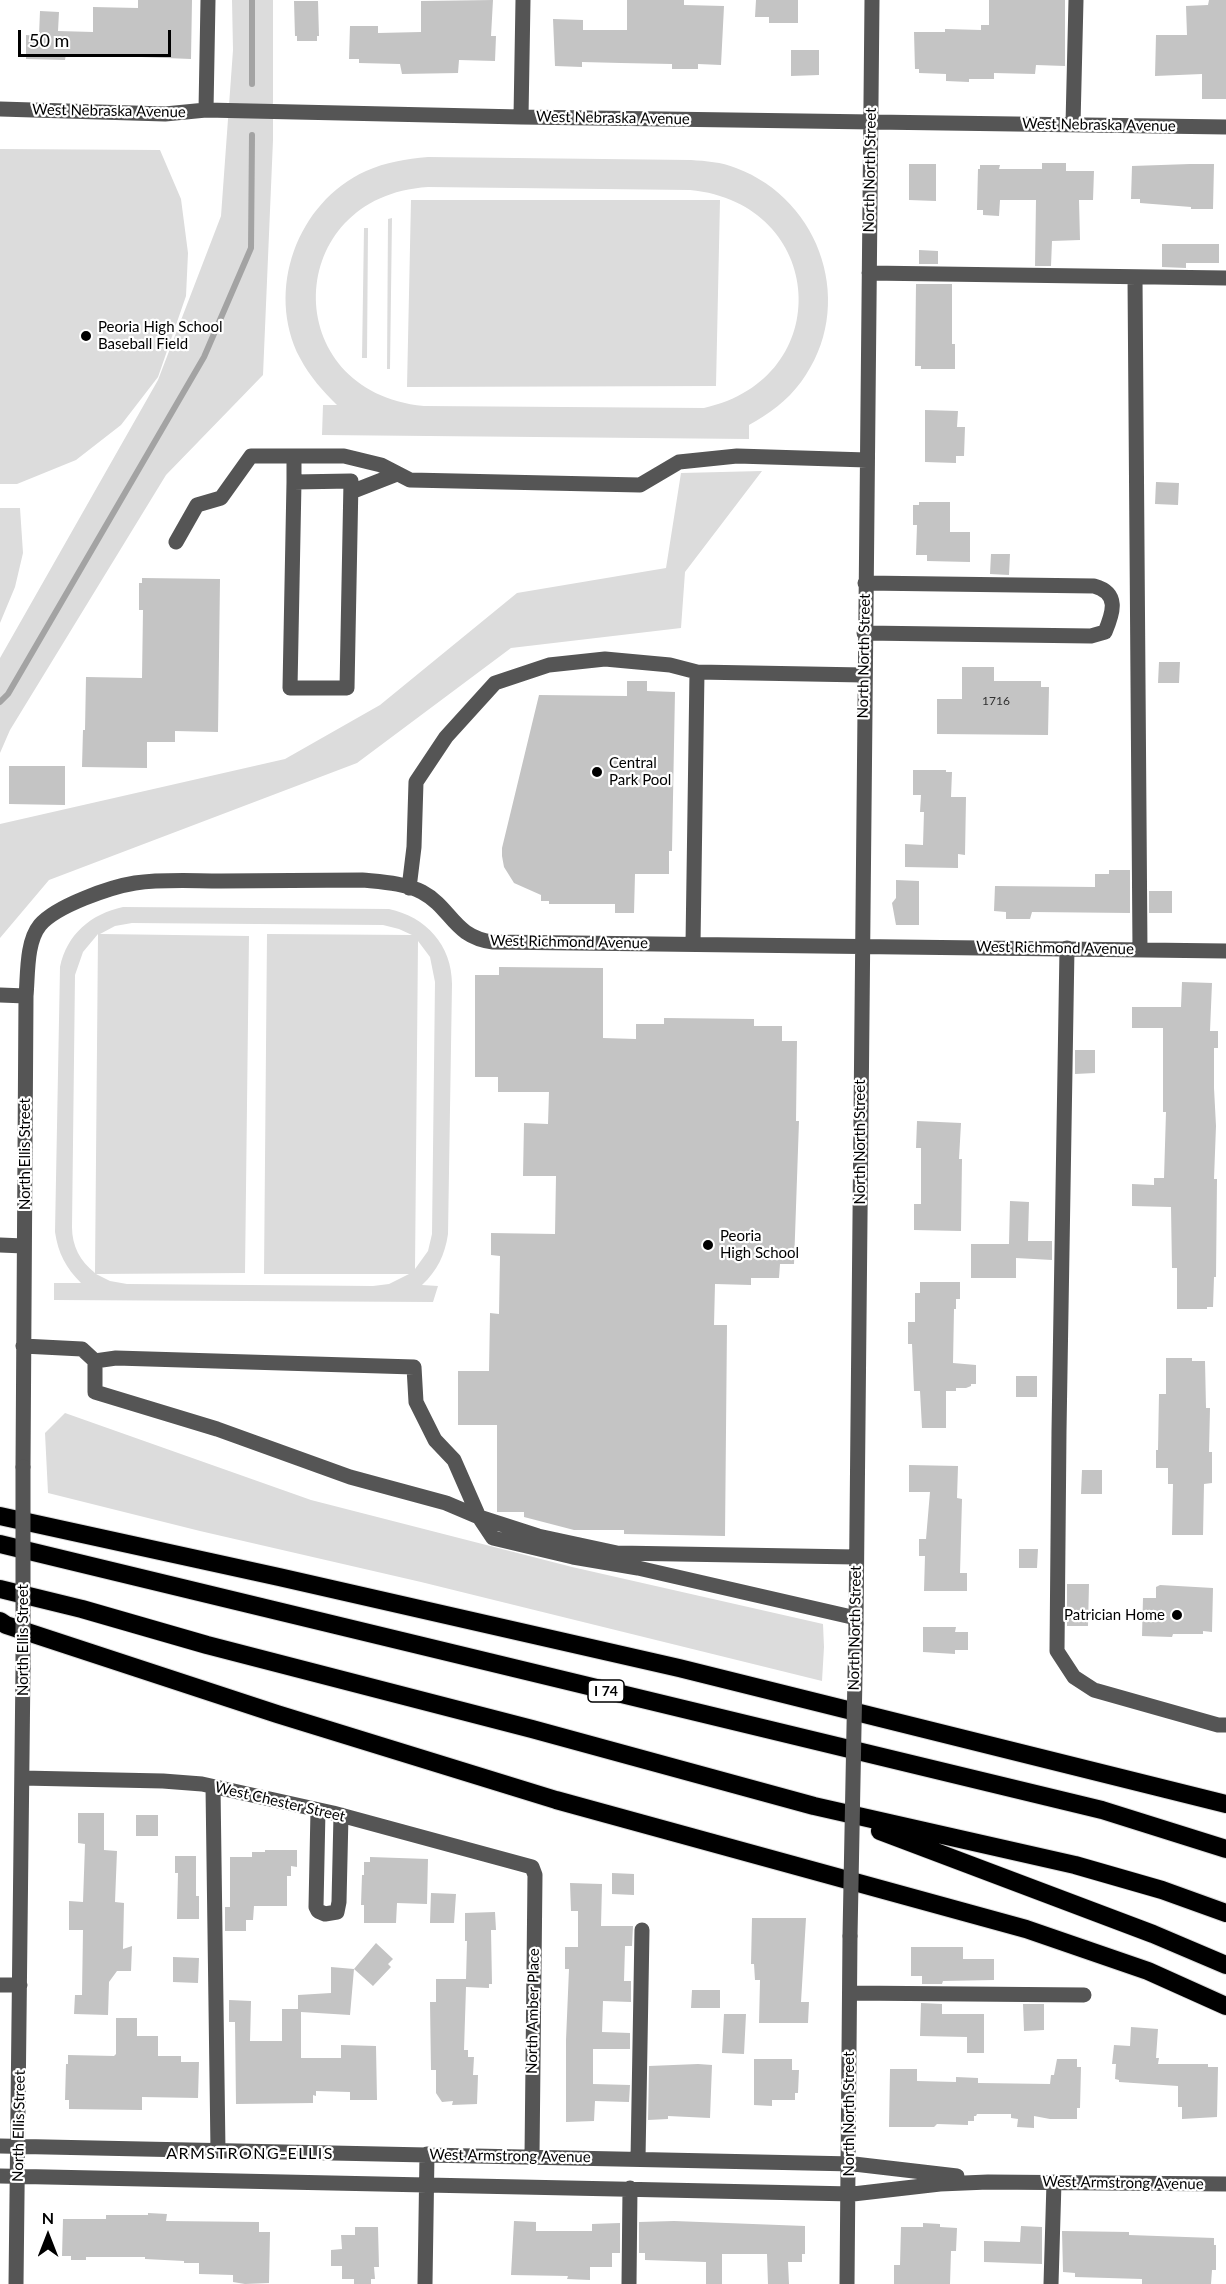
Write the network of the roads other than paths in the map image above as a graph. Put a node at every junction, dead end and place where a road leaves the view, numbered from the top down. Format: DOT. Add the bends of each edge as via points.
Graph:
graph roads {
  1 [pos="208,0"];
  2 [pos="523,0"];
  3 [pos="872,0"];
  4 [pos="1076,0"];
  5 [pos="0,109"];
  6 [pos="206,110"];
  7 [pos="520,117"];
  8 [pos="870,121"];
  9 [pos="1073,124"];
  10 [pos="1226,127"];
  11 [pos="869,273"];
  12 [pos="1135,277"];
  13 [pos="1226,279"];
  14 [pos="294,456"];
  15 [pos="867,460"];
  16 [pos="398,474"];
  17 [pos="294,482"];
  18 [pos="351,492"];
  19 [pos="176,542"];
  20 [pos="865,583"];
  21 [pos="864,633"];
  22 [pos="697,672"];
  23 [pos="864,675"];
  24 [pos="409,888"];
  25 [pos="693,944"];
  26 [pos="861,945"];
  27 [pos="1067,948"];
  28 [pos="1140,950"];
  29 [pos="1226,951"];
  30 [pos="0,995"];
  31 [pos="26,996"];
  32 [pos="0,1245"];
  33 [pos="24,1246"];
  34 [pos="23,1346"];
  35 [pos="95,1362"];
  36 [pos="0,1516"];
  37 [pos="479,1517"];
  38 [pos="0,1544"];
  39 [pos="856,1557"];
  40 [pos="0,1589"];
  41 [pos="0,1621"];
  42 [pos="856,1621"];
  43 [pos="1226,1725"];
  44 [pos="22,1778"];
  45 [pos="213,1786"];
  46 [pos="1226,1804"];
  47 [pos="814,1806"];
  48 [pos="318,1810"];
  49 [pos="341,1815"];
  50 [pos="1221,1846"];
  51 [pos="532,1867"];
  52 [pos="1226,1913"];
  53 [pos="642,1930"];
  54 [pos="1226,1965"];
  55 [pos="0,1985"];
  56 [pos="20,1985"];
  57 [pos="850,1993"];
  58 [pos="1084,1995"];
  59 [pos="1226,2006"];
  60 [pos="0,2146"];
  61 [pos="19,2147"];
  62 [pos="218,2151"];
  63 [pos="427,2154"];
  64 [pos="532,2156"];
  65 [pos="638,2159"];
  66 [pos="849,2164"];
  67 [pos="0,2176"];
  68 [pos="18,2176"];
  69 [pos="1020,2181"];
  70 [pos="1054,2182"];
  71 [pos="426,2184"];
  72 [pos="1226,2184"];
  73 [pos="630,2188"];
  74 [pos="848,2193"];
  75 [pos="16,2284"];
  76 [pos="425,2284"];
  77 [pos="629,2284"];
  78 [pos="847,2284"];
  79 [pos="1051,2284"];
  1 -- 6 [label="street"];
  2 -- 7 [label="street"];
  3 -- 8 [label="street, North North Street"];
  4 -- 9 [label="street"];
  5 -- 6 [label="street, West Nebraska Avenue" via="165,114"];
  6 -- 7 [label="street, West Nebraska Avenue"];
  7 -- 8 [label="street, West Nebraska Avenue"];
  8 -- 9 [label="street, West Nebraska Avenue"];
  8 -- 11 [label="street, North North Street"];
  9 -- 10 [label="street, West Nebraska Avenue"];
  11 -- 12 [label="street"];
  11 -- 15 [label="street, North North Street"];
  12 -- 13 [label="street"];
  12 -- 28 [label="street"];
  14 -- 16 [label="street" via="344,456 381,465"];
  14 -- 17 [label="street"];
  14 -- 19 [label="street" via="251,456 221,498 197,505"];
  15 -- 16 [label="street" via="737,456 679,462 640,485 410,480"];
  15 -- 20 [label="street, North North Street"];
  16 -- 18 [label="street"];
  17 -- 18 [label="street" via="351,481"];
  17 -- 18 [label="street" via="290,688 347,688"];
  20 -- 21 [label="street, North North Street"];
  20 -- 21 [label="street" via="1094,586 1105,589 1112,599 1112,616 1105,632 1091,636"];
  21 -- 23 [label="street, North North Street"];
  22 -- 23 [label="street"];
  22 -- 24 [label="street" via="604,658 549,665 495,683 446,737 416,782"];
  22 -- 25 [label="street"];
  23 -- 26 [label="street, North North Street"];
  24 -- 25 [label="street, West Richmond Avenue" via="434,900 459,928 482,940"];
  24 -- 31 [label="street, West Richmond Avenue" via="362,880 166,881 111,888 59,911 40,925 32,945"];
  25 -- 26 [label="street, West Richmond Avenue"];
  26 -- 27 [label="street, West Richmond Avenue"];
  26 -- 39 [label="street, North North Street"];
  27 -- 28 [label="street, West Richmond Avenue"];
  27 -- 43 [label="street" via="1057,1651 1074,1677 1094,1690"];
  28 -- 29 [label="street, West Richmond Avenue"];
  30 -- 31 [label="street"];
  31 -- 33 [label="street, North Ellis Street"];
  32 -- 33 [label="street"];
  33 -- 34 [label="street, North Ellis Street"];
  34 -- 35 [label="street" via="82,1348"];
  34 -- 44 [label="street, North Ellis Street, bridge"];
  35 -- 37 [label="street" via="95,1392 217,1429 350,1477 446,1503"];
  35 -- 37 [label="street" via="116,1358 414,1367 416,1402 435,1440 454,1460"];
  36 -- 46 [label="highway" via="679,1668"];
  37 -- 39 [label="street" via="538,1536 617,1552"];
  37 -- 42 [label="street" via="493,1538 660,1573"];
  38 -- 50 [label="highway, I 74" via="1102,1810"];
  39 -- 42 [label="street, North North Street"];
  40 -- 47 [label="highway"];
  41 -- 59 [label="highway" via="277,1714 556,1800 1026,1929 1148,1971"];
  42 -- 57 [label="street, North North Street, bridge"];
  44 -- 45 [label="street, West Chester Street"];
  44 -- 56 [label="street, North Ellis Street"];
  45 -- 48 [label="street, West Chester Street"];
  45 -- 62 [label="street"];
  47 -- 52 [label="highway" via="1075,1865"];
  47 -- 54 [label="highway"];
  48 -- 49 [label="street, West Chester Street"];
  48 -- 49 [label="street" via="316,1907 321,1913 334,1914 339,1907"];
  49 -- 51 [label="street, West Chester Street"];
  51 -- 64 [label="street, North Amber Place"];
  53 -- 65 [label="street"];
  55 -- 56 [label="street"];
  56 -- 61 [label="street, North Ellis Street"];
  57 -- 58 [label="street"];
  57 -- 66 [label="street, North North Street"];
  60 -- 61 [label="street, West Armstrong Avenue"];
  61 -- 62 [label="street, West Armstrong Avenue"];
  61 -- 68 [label="street, North Ellis Street"];
  62 -- 63 [label="street, West Armstrong Avenue"];
  63 -- 64 [label="street, West Armstrong Avenue"];
  63 -- 71 [label="street"];
  64 -- 65 [label="street, West Armstrong Avenue"];
  65 -- 66 [label="street, West Armstrong Avenue"];
  66 -- 69 [label="street, West Armstrong Avenue"];
  66 -- 74 [label="street, North North Street"];
  67 -- 68 [label="street, West Armstrong Avenue"];
  68 -- 71 [label="street, West Armstrong Avenue"];
  68 -- 75 [label="street, North Ellis Street"];
  69 -- 70 [label="street, West Armstrong Avenue"];
  69 -- 74 [label="street, West Armstrong Avenue"];
  70 -- 72 [label="street, West Armstrong Avenue"];
  70 -- 79 [label="street"];
  71 -- 73 [label="street, West Armstrong Avenue"];
  71 -- 76 [label="street"];
  73 -- 74 [label="street, West Armstrong Avenue"];
  73 -- 77 [label="street"];
  74 -- 78 [label="street, North North Street"];
}
